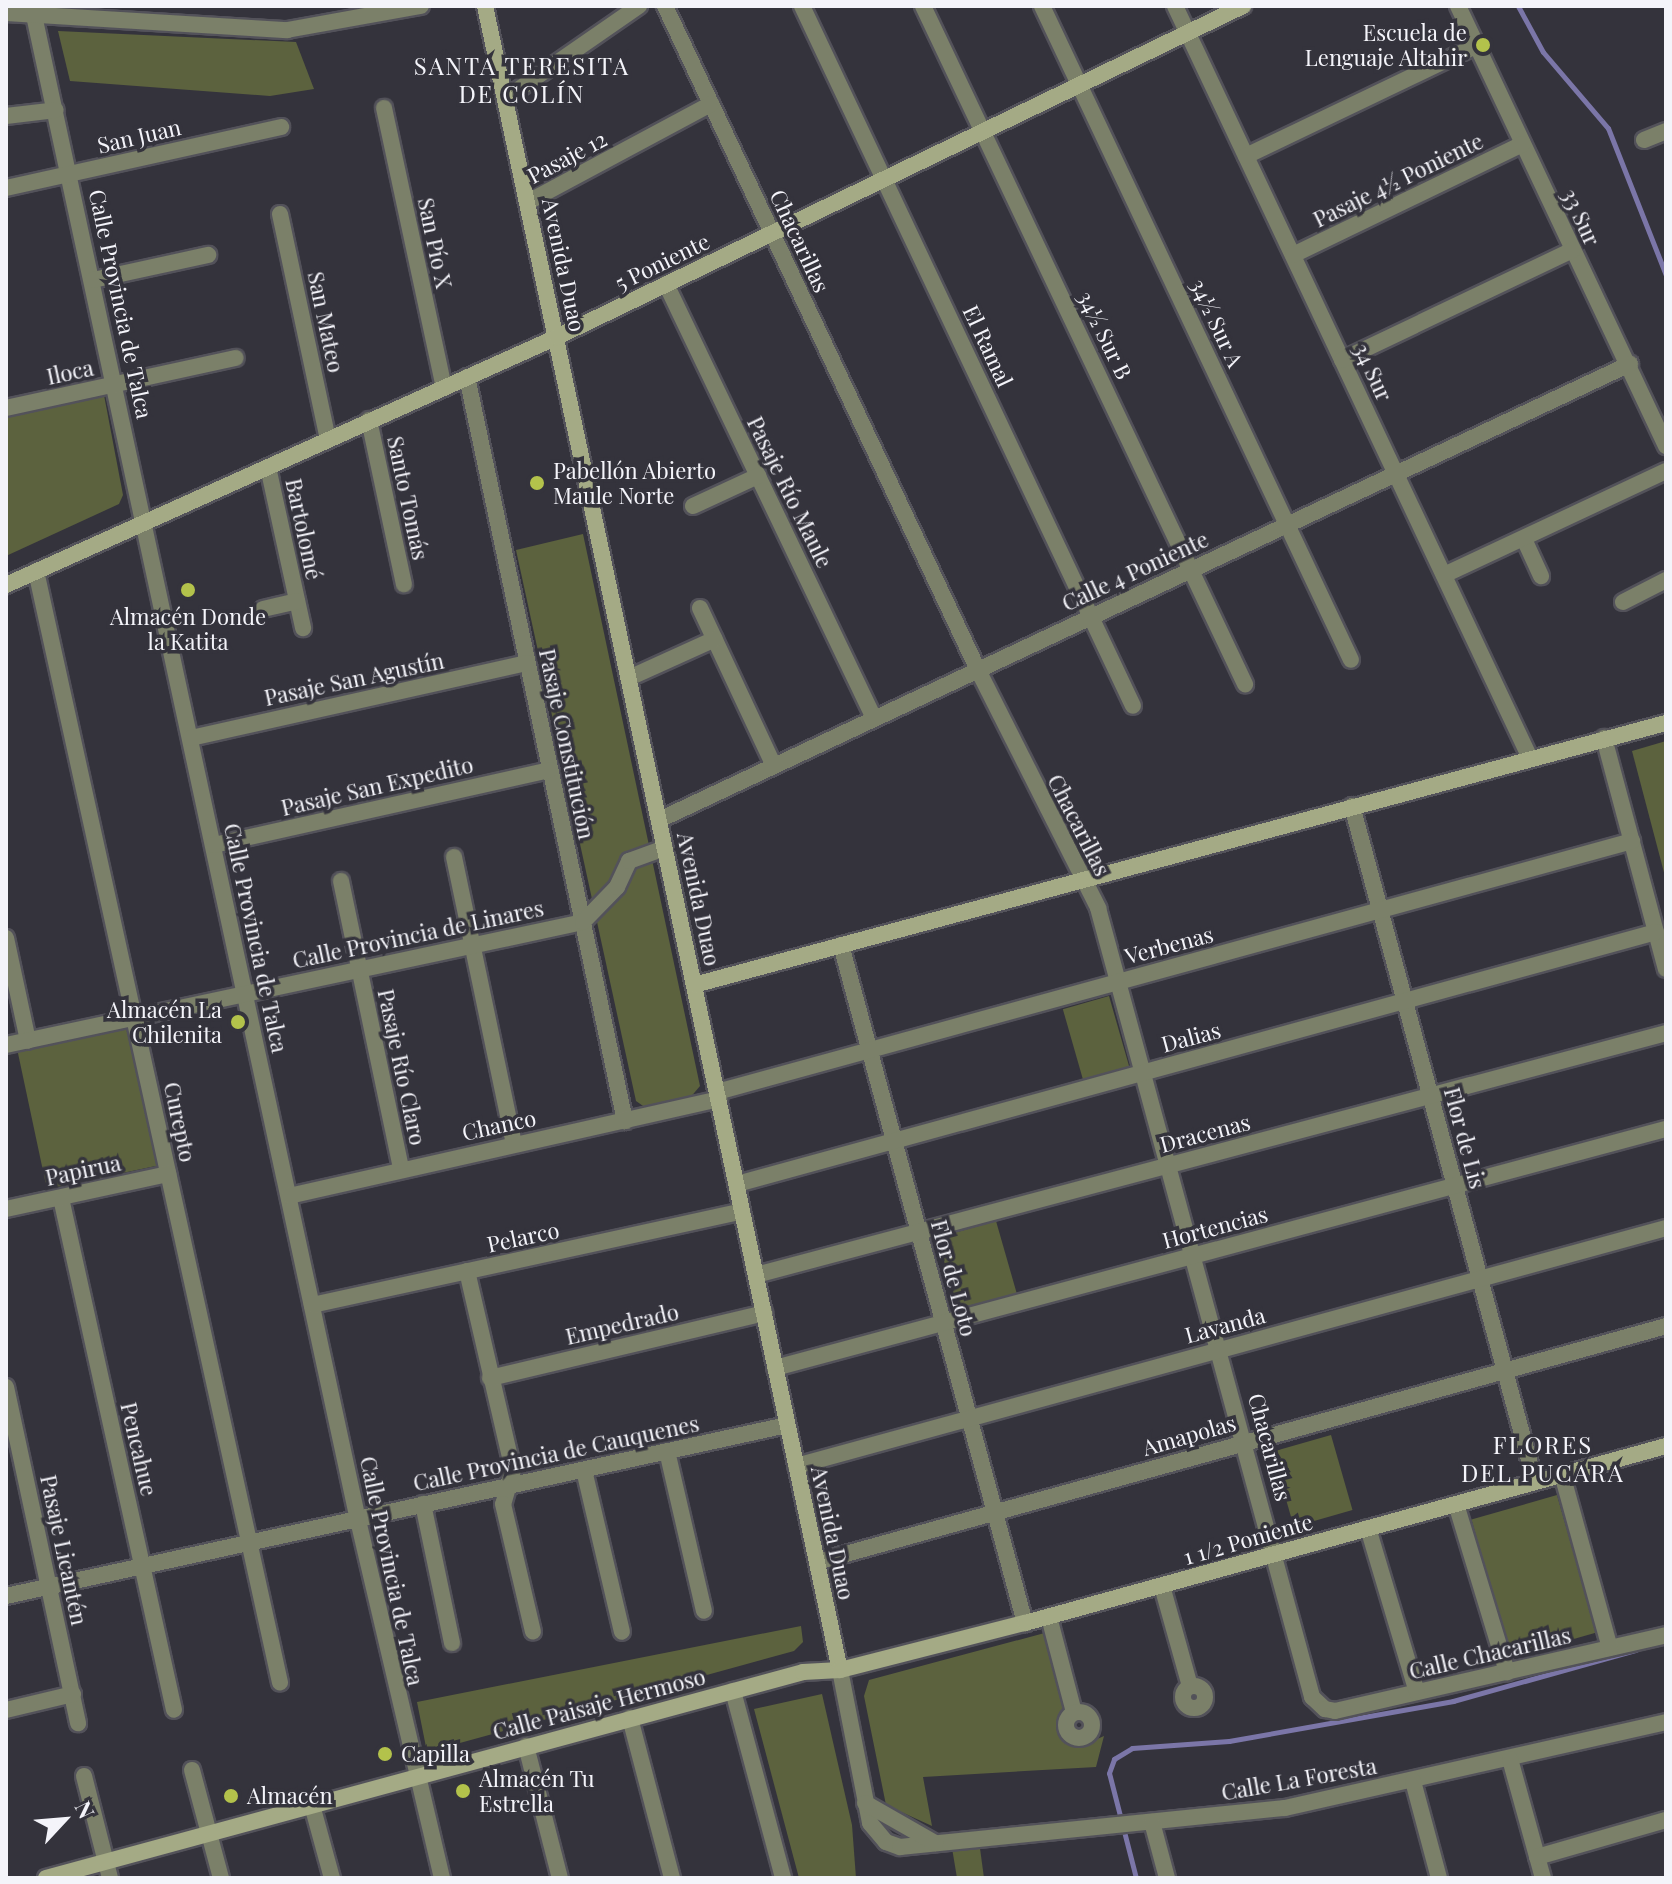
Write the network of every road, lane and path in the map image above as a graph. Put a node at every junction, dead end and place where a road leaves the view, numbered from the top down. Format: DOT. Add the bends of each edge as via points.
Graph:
graph roads {
  1 [pos="421,6"];
  2 [pos="485,6"];
  3 [pos="639,6"];
  4 [pos="665,6"];
  5 [pos="802,6"];
  6 [pos="923,6"];
  7 [pos="1042,6"];
  8 [pos="1175,6"];
  9 [pos="1243,6"];
  10 [pos="1458,6"];
  11 [pos="33,10"];
  12 [pos="6,13"];
  13 [pos="1188,33"];
  14 [pos="1476,46"];
  15 [pos="1080,85"];
  16 [pos="506,98"];
  17 [pos="711,104"];
  18 [pos="384,108"];
  19 [pos="56,110"];
  20 [pos="6,116"];
  21 [pos="281,127"];
  22 [pos="983,130"];
  23 [pos="1666,131"];
  24 [pos="1644,140"];
  25 [pos="1523,144"];
  26 [pos="1246,156"];
  27 [pos="71,174"];
  28 [pos="883,178"];
  29 [pos="6,188"];
  30 [pos="528,202"];
  31 [pos="280,214"];
  32 [pos="772,233"];
  33 [pos="1573,250"];
  34 [pos="208,255"];
  35 [pos="1293,255"];
  36 [pos="93,280"];
  37 [pos="666,284"];
  38 [pos="557,337"];
  39 [pos="236,358"];
  40 [pos="1342,360"];
  41 [pos="1630,364"];
  42 [pos="467,377"];
  43 [pos="116,385"];
  44 [pos="444,388"];
  45 [pos="7,404"];
  46 [pos="369,420"];
  47 [pos="328,440"];
  48 [pos="1666,446"];
  49 [pos="268,467"];
  50 [pos="1666,471"];
  51 [pos="1396,473"];
  52 [pos="758,476"];
  53 [pos="693,506"];
  54 [pos="146,522"];
  55 [pos="1289,524"];
  56 [pos="1524,539"];
  57 [pos="1192,568"];
  58 [pos="36,571"];
  59 [pos="1444,575"];
  60 [pos="1541,576"];
  61 [pos="1666,580"];
  62 [pos="404,584"];
  63 [pos="6,585"];
  64 [pos="297,601"];
  65 [pos="1623,602"];
  66 [pos="700,608"];
  67 [pos="263,609"];
  68 [pos="1092,615"];
  69 [pos="303,628"];
  70 [pos="715,639"];
  71 [pos="1351,660"];
  72 [pos="527,663"];
  73 [pos="978,670"];
  74 [pos="629,678"];
  75 [pos="1245,684"];
  76 [pos="1133,706"];
  77 [pos="874,719"];
  78 [pos="1666,723"];
  79 [pos="191,738"];
  80 [pos="1604,738"];
  81 [pos="1530,758"];
  82 [pos="774,766"];
  83 [pos="550,770"];
  84 [pos="1352,806"];
  85 [pos="659,820"];
  86 [pos="1632,841"];
  87 [pos="214,845"];
  88 [pos="665,848"];
  89 [pos="454,857"];
  90 [pos="1080,880"];
  91 [pos="341,881"];
  92 [pos="1381,910"];
  93 [pos="583,922"];
  94 [pos="1656,932"];
  95 [pos="6,938"];
  96 [pos="472,944"];
  97 [pos="841,945"];
  98 [pos="359,968"];
  99 [pos="1666,969"];
  100 [pos="1121,981"];
  101 [pos="694,985"];
  102 [pos="246,993"];
  103 [pos="1406,1001"];
  104 [pos="134,1019"];
  105 [pos="1666,1033"];
  106 [pos="28,1041"];
  107 [pos="6,1045"];
  108 [pos="870,1050"];
  109 [pos="1146,1072"];
  110 [pos="718,1096"];
  111 [pos="1431,1096"];
  112 [pos="625,1121"];
  113 [pos="1666,1129"];
  114 [pos="894,1141"];
  115 [pos="514,1143"];
  116 [pos="1171,1165"];
  117 [pos="401,1169"];
  118 [pos="168,1174"];
  119 [pos="737,1184"];
  120 [pos="1455,1186"];
  121 [pos="289,1196"];
  122 [pos="61,1198"];
  123 [pos="6,1209"];
  124 [pos="742,1211"];
  125 [pos="1666,1228"];
  126 [pos="919,1232"];
  127 [pos="1195,1255"];
  128 [pos="467,1271"];
  129 [pos="756,1275"];
  130 [pos="1481,1278"];
  131 [pos="312,1305"];
  132 [pos="764,1313"];
  133 [pos="944,1323"];
  134 [pos="1666,1326"];
  135 [pos="1221,1349"];
  136 [pos="775,1368"];
  137 [pos="1506,1370"];
  138 [pos="490,1378"];
  139 [pos="6,1387"];
  140 [pos="970,1418"];
  141 [pos="787,1425"];
  142 [pos="1246,1442"];
  143 [pos="1666,1446"];
  144 [pos="667,1451"];
  145 [pos="796,1466"];
  146 [pos="24,1468"];
  147 [pos="584,1470"];
  148 [pos="6,1473"];
  149 [pos="1562,1474"];
  150 [pos="1535,1482"];
  151 [pos="509,1486"];
  152 [pos="423,1504"];
  153 [pos="1456,1504"];
  154 [pos="995,1512"];
  155 [pos="358,1520"];
  156 [pos="1368,1528"];
  157 [pos="249,1543"];
  158 [pos="1275,1554"];
  159 [pos="817,1562"];
  160 [pos="143,1565"];
  161 [pos="49,1585"];
  162 [pos="1162,1586"];
  163 [pos="6,1596"];
  164 [pos="704,1611"];
  165 [pos="1049,1617"];
  166 [pos="1025,1623"];
  167 [pos="533,1632"];
  168 [pos="622,1632"];
  169 [pos="1666,1635"];
  170 [pos="452,1643"];
  171 [pos="1610,1648"];
  172 [pos="840,1670"];
  173 [pos="1507,1672"];
  174 [pos="280,1683"];
  175 [pos="1190,1686"];
  176 [pos="733,1691"];
  177 [pos="1417,1692"];
  178 [pos="73,1694"];
  179 [pos="1325,1709"];
  180 [pos="6,1710"];
  181 [pos="174,1710"];
  182 [pos="1074,1712"];
  183 [pos="630,1718"];
  184 [pos="1666,1722"];
  185 [pos="78,1723"];
  186 [pos="526,1746"];
  187 [pos="1510,1759"];
  188 [pos="192,1770"];
  189 [pos="84,1776"];
  190 [pos="415,1778"];
  191 [pos="1413,1781"];
  192 [pos="865,1803"];
  193 [pos="312,1805"];
  194 [pos="1666,1820"];
  195 [pos="1145,1823"];
  196 [pos="210,1835"];
  197 [pos="935,1843"];
  198 [pos="1537,1857"];
  199 [pos="108,1870"];
  200 [pos="1434,1877"];
  201 [pos="46,1878"];
  202 [pos="221,1878"];
  203 [pos="332,1878"];
  204 [pos="442,1878"];
  205 [pos="560,1878"];
  206 [pos="672,1878"];
  207 [pos="783,1878"];
  208 [pos="1167,1878"];
  209 [pos="1543,1878"];
  1 -- 11 [label="street" via="287,30"];
  2 -- 16 [label="street, Avenida Duao"];
  3 -- 16 [label="street"];
  4 -- 17 [label="street, Chacarillas"];
  5 -- 28 [label="street, El Ramal"];
  6 -- 22 [label="street, 34½ Sur B"];
  7 -- 15 [label="street, 34½ Sur A"];
  8 -- 13 [label="street, 34 Sur"];
  9 -- 13 [label="street, 5 Poniente"];
  10 -- 14 [label="street, 33 Sur"];
  11 -- 12 [label="street"];
  11 -- 19 [label="street, Calle Provincia de Talca"];
  13 -- 15 [label="street, 5 Poniente"];
  13 -- 26 [label="street, 34 Sur"];
  14 -- 25 [label="street, 33 Sur"];
  14 -- 26 [label="street"];
  15 -- 22 [label="street, 5 Poniente"];
  15 -- 55 [label="street, 34½ Sur A"];
  16 -- 30 [label="street, Avenida Duao"];
  17 -- 30 [label="street, Pasaje 12"];
  17 -- 32 [label="street, Chacarillas"];
  18 -- 44 [label="street, San Pío X"];
  19 -- 20 [label="street"];
  19 -- 27 [label="street, Calle Provincia de Talca"];
  21 -- 27 [label="street, San Juan"];
  22 -- 28 [label="street, 5 Poniente"];
  22 -- 57 [label="street, 34½ Sur B"];
  23 -- 24 [label="street"];
  25 -- 33 [label="street, 33 Sur"];
  25 -- 35 [label="street, Pasaje 4½ Poniente"];
  26 -- 35 [label="street, 34 Sur"];
  27 -- 29 [label="street, San Juan"];
  27 -- 36 [label="street, Calle Provincia de Talca"];
  28 -- 32 [label="street, 5 Poniente"];
  28 -- 68 [label="street, El Ramal"];
  30 -- 38 [label="street, Avenida Duao"];
  31 -- 47 [label="street, San Mateo"];
  32 -- 37 [label="street, 5 Poniente"];
  32 -- 73 [label="street, Chacarillas"];
  33 -- 40 [label="street"];
  33 -- 41 [label="street, 33 Sur"];
  34 -- 36 [label="street"];
  35 -- 40 [label="street, 34 Sur"];
  36 -- 43 [label="street, Calle Provincia de Talca"];
  37 -- 38 [label="street, 5 Poniente"];
  37 -- 52 [label="street, Pasaje Río Maule"];
  38 -- 42 [label="street, 5 Poniente"];
  38 -- 74 [label="street, Avenida Duao"];
  39 -- 43 [label="street, Iloca"];
  40 -- 51 [label="street, 34 Sur"];
  41 -- 48 [label="street, 33 Sur"];
  41 -- 51 [label="street, Calle 4 Poniente"];
  42 -- 44 [label="street, 5 Poniente"];
  42 -- 72 [label="street, Pasaje Constitución"];
  43 -- 45 [label="street, Iloca"];
  43 -- 54 [label="street, Calle Provincia de Talca"];
  44 -- 46 [label="street, 5 Poniente"];
  46 -- 47 [label="street, 5 Poniente"];
  46 -- 62 [label="street, Santo Tomás"];
  47 -- 49 [label="street, 5 Poniente"];
  49 -- 54 [label="street, 5 Poniente"];
  49 -- 64 [label="street, Bartolomé"];
  50 -- 56 [label="street"];
  51 -- 55 [label="street, Calle 4 Poniente"];
  51 -- 59 [label="street, 34 Sur"];
  52 -- 53 [label="street"];
  52 -- 77 [label="street, Pasaje Río Maule"];
  54 -- 58 [label="street, 5 Poniente"];
  54 -- 79 [label="street, Calle Provincia de Talca"];
  55 -- 57 [label="street, Calle 4 Poniente"];
  55 -- 71 [label="street, 34½ Sur A"];
  56 -- 59 [label="street"];
  56 -- 60 [label="street"];
  57 -- 68 [label="street, Calle 4 Poniente"];
  57 -- 75 [label="street, 34½ Sur B"];
  58 -- 63 [label="street, 5 Poniente"];
  58 -- 104 [label="street, Curepto"];
  59 -- 81 [label="street, 34 Sur"];
  61 -- 65 [label="street"];
  64 -- 67 [label="street, Bartolomé"];
  64 -- 69 [label="street, Bartolomé"];
  66 -- 70 [label="street"];
  68 -- 73 [label="street, Calle 4 Poniente"];
  68 -- 76 [label="street, El Ramal"];
  70 -- 74 [label="street"];
  70 -- 82 [label="street"];
  72 -- 79 [label="street, Pasaje San Agustín"];
  72 -- 83 [label="street, Pasaje Constitución"];
  73 -- 77 [label="street, Calle 4 Poniente"];
  73 -- 90 [label="street, Chacarillas"];
  74 -- 85 [label="street, Avenida Duao"];
  77 -- 82 [label="street, Calle 4 Poniente"];
  78 -- 80 [label="street"];
  79 -- 87 [label="street, Calle Provincia de Talca"];
  80 -- 81 [label="street"];
  80 -- 86 [label="street"];
  81 -- 84 [label="street"];
  82 -- 85 [label="street, Calle 4 Poniente"];
  83 -- 87 [label="street, Pasaje San Expedito"];
  83 -- 93 [label="street, Pasaje Constitución"];
  84 -- 90 [label="street"];
  84 -- 92 [label="street, Flor de Lis"];
  85 -- 88 [label="street, Avenida Duao"];
  86 -- 92 [label="street, Verbenas"];
  86 -- 94 [label="street"];
  87 -- 102 [label="street, Calle Provincia de Talca"];
  88 -- 93 [label="street" via="629,861 617,887"];
  88 -- 101 [label="street, Avenida Duao"];
  89 -- 96 [label="street"];
  90 -- 97 [label="street"];
  90 -- 100 [label="street, Chacarillas" via="1098,908"];
  91 -- 98 [label="street, Pasaje Río Claro"];
  92 -- 100 [label="street, Verbenas"];
  92 -- 103 [label="street, Flor de Lis"];
  93 -- 96 [label="street, Calle Provincia de Linares"];
  93 -- 112 [label="street, Pasaje Constitución"];
  94 -- 99 [label="street"];
  94 -- 103 [label="street, Dalias"];
  95 -- 106 [label="street"];
  96 -- 98 [label="street, Calle Provincia de Linares"];
  96 -- 115 [label="street"];
  97 -- 101 [label="street"];
  97 -- 108 [label="street, Flor de Loto"];
  98 -- 102 [label="street, Calle Provincia de Linares"];
  98 -- 117 [label="street, Pasaje Río Claro"];
  100 -- 108 [label="street, Verbenas"];
  100 -- 109 [label="street, Chacarillas"];
  101 -- 110 [label="street, Avenida Duao"];
  102 -- 104 [label="street, Calle Provincia de Linares"];
  102 -- 121 [label="street, Calle Provincia de Talca"];
  103 -- 109 [label="street, Dalias"];
  103 -- 111 [label="street, Flor de Lis"];
  104 -- 106 [label="street, Calle Provincia de Linares"];
  104 -- 118 [label="street, Curepto"];
  105 -- 111 [label="street, Dracenas"];
  106 -- 107 [label="street, Calle Provincia de Linares"];
  108 -- 110 [label="street, Verbenas"];
  108 -- 114 [label="street, Flor de Loto"];
  109 -- 114 [label="street, Dalias"];
  109 -- 116 [label="street, Chacarillas"];
  110 -- 112 [label="street, Chanco"];
  110 -- 119 [label="street, Avenida Duao"];
  111 -- 116 [label="street, Dracenas"];
  111 -- 120 [label="street, Flor de Lis"];
  112 -- 115 [label="street, Chanco"];
  113 -- 120 [label="street, Hortencias"];
  114 -- 119 [label="street, Dalias"];
  114 -- 126 [label="street, Flor de Loto"];
  115 -- 117 [label="street, Chanco"];
  116 -- 126 [label="street, Dracenas"];
  116 -- 127 [label="street, Chacarillas"];
  117 -- 121 [label="street, Chanco"];
  118 -- 122 [label="street, Papirua"];
  118 -- 157 [label="street, Curepto"];
  119 -- 124 [label="street, Avenida Duao"];
  120 -- 127 [label="street, Hortencias"];
  120 -- 130 [label="street, Flor de Lis"];
  121 -- 131 [label="street, Calle Provincia de Talca"];
  122 -- 123 [label="street, Papirua"];
  122 -- 160 [label="street, Pencahue"];
  124 -- 128 [label="street, Pelarco"];
  124 -- 129 [label="street, Avenida Duao"];
  125 -- 130 [label="street, Lavanda"];
  126 -- 129 [label="street, Dracenas"];
  126 -- 133 [label="street, Flor de Loto"];
  127 -- 133 [label="street, Hortencias"];
  127 -- 135 [label="street, Chacarillas"];
  128 -- 131 [label="street, Pelarco"];
  128 -- 138 [label="street"];
  129 -- 132 [label="street, Avenida Duao"];
  130 -- 135 [label="street, Lavanda"];
  130 -- 137 [label="street, Flor de Lis"];
  131 -- 155 [label="street, Calle Provincia de Talca"];
  132 -- 136 [label="street, Avenida Duao"];
  132 -- 138 [label="street, Empedrado"];
  133 -- 136 [label="street, Hortencias"];
  133 -- 140 [label="street, Flor de Loto"];
  134 -- 137 [label="street, Amapolas"];
  135 -- 140 [label="street, Lavanda"];
  135 -- 142 [label="street, Chacarillas"];
  136 -- 141 [label="street, Avenida Duao"];
  137 -- 142 [label="street, Amapolas"];
  137 -- 150 [label="street, Flor de Lis"];
  138 -- 151 [label="street" via="513,1470"];
  139 -- 146 [label="street, Pasaje Licantén"];
  140 -- 145 [label="street, Lavanda"];
  140 -- 154 [label="street, Flor de Loto"];
  141 -- 144 [label="street, Calle Provincia de Cauquenes"];
  141 -- 145 [label="street, Avenida Duao"];
  142 -- 154 [label="street, Amapolas"];
  142 -- 158 [label="street, Chacarillas"];
  143 -- 149 [label="street, 1 1/2 Poniente"];
  144 -- 147 [label="street, Calle Provincia de Cauquenes"];
  144 -- 164 [label="street"];
  145 -- 159 [label="street, Avenida Duao"];
  146 -- 148 [label="street"];
  146 -- 161 [label="street, Pasaje Licantén"];
  147 -- 151 [label="street, Calle Provincia de Cauquenes"];
  147 -- 168 [label="street"];
  149 -- 150 [label="street, 1 1/2 Poniente"];
  149 -- 171 [label="street"];
  150 -- 153 [label="street, 1 1/2 Poniente"];
  151 -- 152 [label="street, Calle Provincia de Cauquenes"];
  151 -- 167 [label="street" via="503,1504"];
  152 -- 155 [label="street, Calle Provincia de Cauquenes"];
  152 -- 170 [label="street"];
  153 -- 156 [label="street, 1 1/2 Poniente"];
  153 -- 173 [label="street"];
  154 -- 159 [label="street, Amapolas"];
  154 -- 166 [label="street, Flor de Loto"];
  155 -- 157 [label="street, Calle Provincia de Cauquenes"];
  155 -- 190 [label="street, Calle Provincia de Talca"];
  156 -- 158 [label="street, 1 1/2 Poniente"];
  156 -- 177 [label="street"];
  157 -- 160 [label="street, Calle Provincia de Cauquenes"];
  157 -- 174 [label="street, Curepto"];
  158 -- 162 [label="street, 1 1/2 Poniente"];
  158 -- 179 [label="street, Chacarillas" via="1307,1682"];
  159 -- 172 [label="street, Avenida Duao"];
  160 -- 161 [label="street, Calle Provincia de Cauquenes"];
  160 -- 181 [label="street, Pencahue"];
  161 -- 163 [label="street, Calle Provincia de Cauquenes"];
  161 -- 178 [label="street, Pasaje Licantén"];
  162 -- 165 [label="street, 1 1/2 Poniente"];
  162 -- 175 [label="street"];
  165 -- 166 [label="street, 1 1/2 Poniente"];
  165 -- 182 [label="street"];
  166 -- 172 [label="street, 1 1/2 Poniente"];
  169 -- 171 [label="street, Calle Chacarillas"];
  171 -- 173 [label="street, Calle Chacarillas"];
  172 -- 176 [label="street, Calle Paisaje Hermoso" via="803,1672"];
  172 -- 192 [label="street, Avenida Duao"];
  173 -- 177 [label="street, Calle Chacarillas"];
  176 -- 183 [label="street, Calle Paisaje Hermoso"];
  176 -- 207 [label="street"];
  177 -- 179 [label="street, Calle Chacarillas"];
  178 -- 180 [label="street"];
  178 -- 185 [label="street, Pasaje Licantén"];
  183 -- 186 [label="street, Calle Paisaje Hermoso"];
  183 -- 206 [label="street"];
  184 -- 187 [label="street, Calle La Foresta"];
  186 -- 190 [label="street, Calle Paisaje Hermoso"];
  186 -- 205 [label="street"];
  187 -- 191 [label="street, Calle La Foresta"];
  187 -- 198 [label="street"];
  188 -- 196 [label="street"];
  189 -- 199 [label="street"];
  190 -- 193 [label="street, Calle Paisaje Hermoso"];
  190 -- 204 [label="street, Calle Provincia de Talca"];
  191 -- 195 [label="street, Calle La Foresta" via="1285,1808"];
  191 -- 200 [label="street"];
  192 -- 197 [label="street"];
  192 -- 197 [label="street, Calle La Foresta" via="870,1823 886,1842 900,1847"];
  193 -- 196 [label="street, Calle Paisaje Hermoso"];
  193 -- 203 [label="street"];
  194 -- 198 [label="street"];
  195 -- 197 [label="street, Calle La Foresta"];
  195 -- 208 [label="street"];
  196 -- 199 [label="street, Calle Paisaje Hermoso"];
  196 -- 202 [label="street"];
  198 -- 209 [label="street"];
  199 -- 201 [label="street, Calle Paisaje Hermoso"];
}
